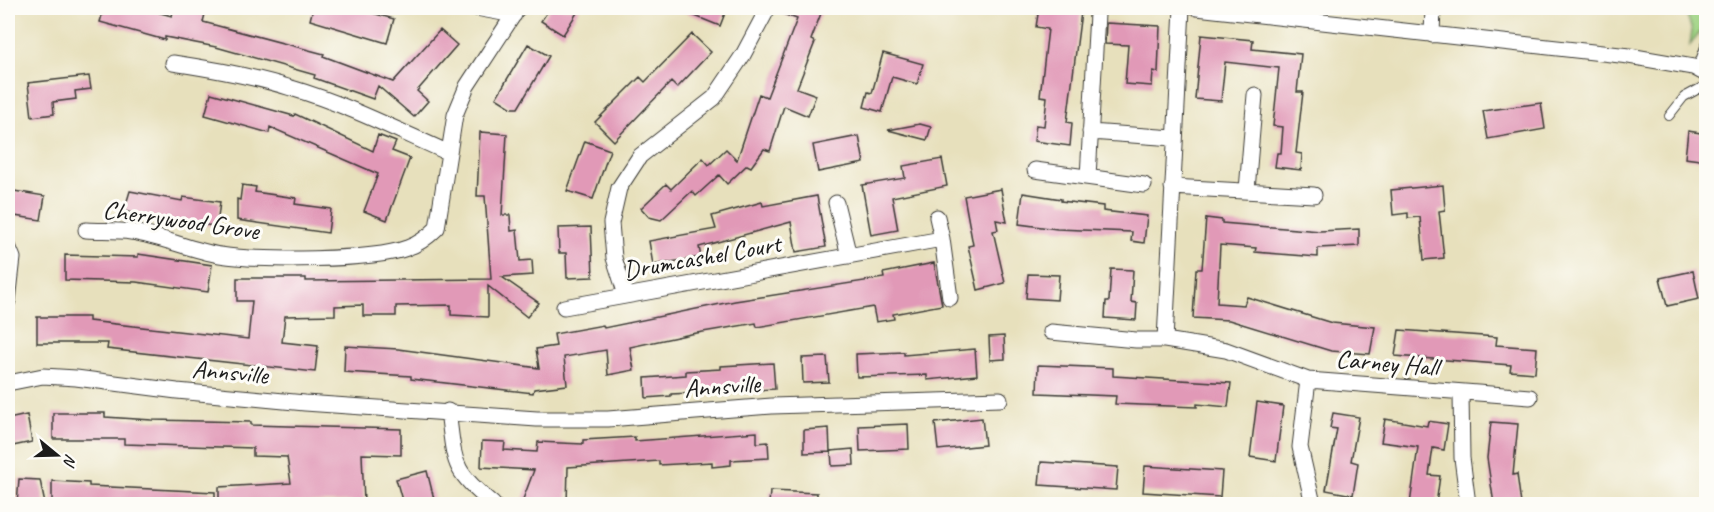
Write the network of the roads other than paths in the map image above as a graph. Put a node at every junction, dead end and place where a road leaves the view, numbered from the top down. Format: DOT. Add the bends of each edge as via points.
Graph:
graph roads {
  1 [pos="476,8"];
  2 [pos="768,8"];
  3 [pos="1182,8"];
  4 [pos="1197,8"];
  5 [pos="1433,8"];
  6 [pos="516,11"];
  7 [pos="1097,14"];
  8 [pos="1432,34"];
  9 [pos="1707,44"];
  10 [pos="173,63"];
  11 [pos="1702,71"];
  12 [pos="1707,85"];
  13 [pos="1255,95"];
  14 [pos="1669,116"];
  15 [pos="1090,132"];
  16 [pos="1174,138"];
  17 [pos="450,153"];
  18 [pos="1035,170"];
  19 [pos="1088,177"];
  20 [pos="1144,185"];
  21 [pos="1172,187"];
  22 [pos="1247,190"];
  23 [pos="1314,195"];
  24 [pos="836,203"];
  25 [pos="937,218"];
  26 [pos="86,230"];
  27 [pos="942,238"];
  28 [pos="8,246"];
  29 [pos="849,256"];
  30 [pos="626,295"];
  31 [pos="950,298"];
  32 [pos="8,301"];
  33 [pos="564,307"];
  34 [pos="1051,332"];
  35 [pos="1165,340"];
  36 [pos="1308,380"];
  37 [pos="8,383"];
  38 [pos="1461,394"];
  39 [pos="1530,397"];
  40 [pos="1000,399"];
  41 [pos="448,411"];
  42 [pos="493,504"];
  43 [pos="1313,504"];
  44 [pos="1468,504"];
  1 -- 6 [label="street, Cherrywood Grove"];
  2 -- 30 [label="street" via="714,98 640,156 619,188 611,223 614,258"];
  3 -- 16 [label="street"];
  4 -- 8 [label="street"];
  5 -- 8 [label="street"];
  6 -- 17 [label="street, Cherrywood Grove" via="467,86 455,116"];
  7 -- 15 [label="street"];
  8 -- 11 [label="street" via="1629,56"];
  9 -- 11 [label="lane"];
  10 -- 17 [label="street" via="292,88 342,105"];
  12 -- 14 [label="lane" via="1684,96"];
  13 -- 22 [label="street"];
  15 -- 16 [label="street"];
  15 -- 19 [label="street"];
  16 -- 21 [label="street"];
  17 -- 26 [label="street, Cherrywood Grove" via="437,228 425,240 405,249 304,258 246,257 220,255 132,232"];
  18 -- 19 [label="street"];
  19 -- 20 [label="street"];
  21 -- 22 [label="street"];
  21 -- 35 [label="street"];
  22 -- 23 [label="street"];
  24 -- 29 [label="street"];
  25 -- 27 [label="street"];
  27 -- 29 [label="street, Drumcashel Court"];
  27 -- 31 [label="street"];
  28 -- 32 [label="street" via="13,258"];
  29 -- 30 [label="street, Drumcashel Court"];
  30 -- 33 [label="street, Drumcashel Court"];
  34 -- 35 [label="street, Carney Hall"];
  35 -- 36 [label="street, Carney Hall" via="1226,350"];
  36 -- 38 [label="street, Carney Hall"];
  36 -- 43 [label="street, Carney Hall" via="1300,447"];
  37 -- 41 [label="street, Annsville" via="43,376 76,378 305,403"];
  38 -- 39 [label="street, Carney Hall"];
  38 -- 44 [label="street, Carney Hall" via="1463,478"];
  40 -- 41 [label="street, Annsville" via="772,406 608,419 537,419"];
  41 -- 42 [label="street" via="461,475"];
}
